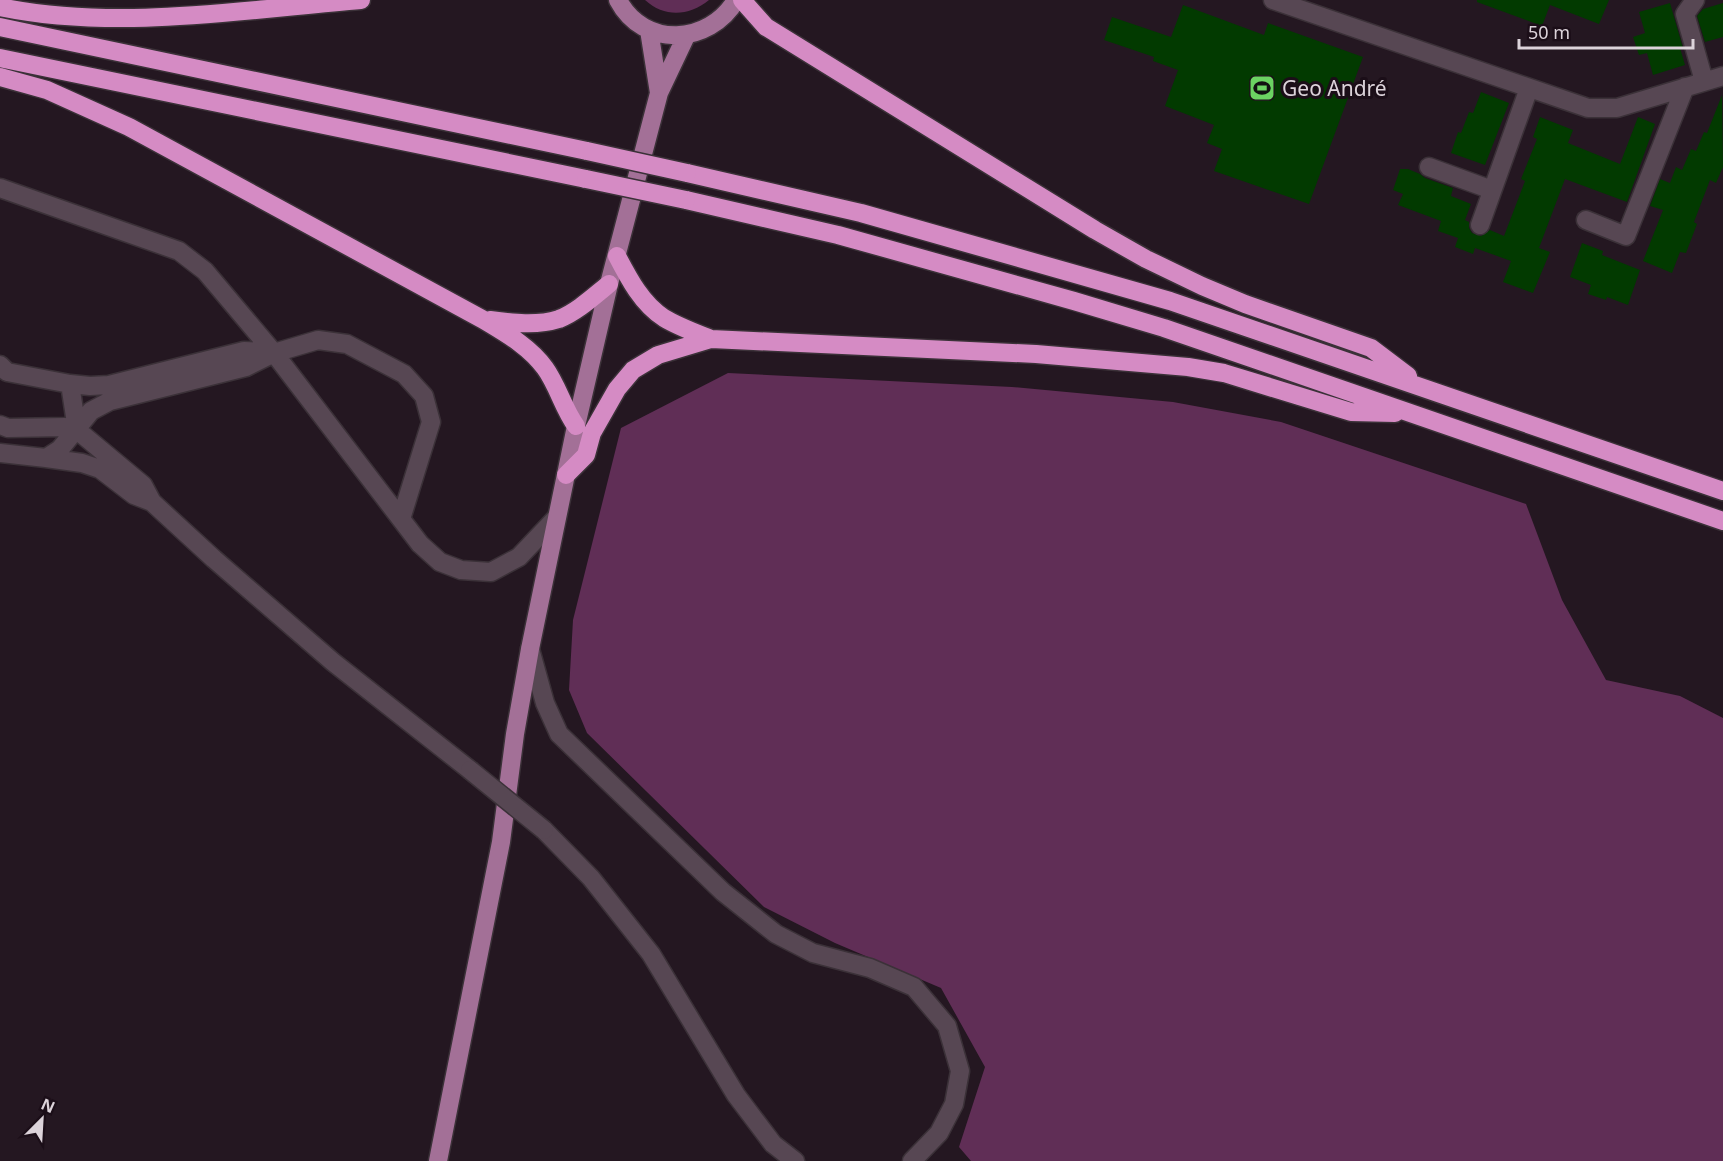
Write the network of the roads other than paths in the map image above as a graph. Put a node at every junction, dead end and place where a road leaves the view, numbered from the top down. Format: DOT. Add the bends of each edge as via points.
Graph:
graph roads {
  1 [pos="361,0"];
  2 [pos="618,0"];
  3 [pos="736,0"];
  4 [pos="742,0"];
  5 [pos="1695,0"];
  6 [pos="1282,1"];
  7 [pos="0,7"];
  8 [pos="0,27"];
  9 [pos="649,30"];
  10 [pos="687,34"];
  11 [pos="0,58"];
  12 [pos="1723,76"];
  13 [pos="0,77"];
  14 [pos="1704,81"];
  15 [pos="1685,87"];
  16 [pos="1529,88"];
  17 [pos="659,93"];
  18 [pos="1429,167"];
  19 [pos="0,188"];
  20 [pos="1492,190"];
  21 [pos="1586,220"];
  22 [pos="1480,225"];
  23 [pos="617,256"];
  24 [pos="609,285"];
  25 [pos="482,319"];
  26 [pos="711,339"];
  27 [pos="274,352"];
  28 [pos="2,374"];
  29 [pos="70,384"];
  30 [pos="1421,387"];
  31 [pos="1412,413"];
  32 [pos="0,425"];
  33 [pos="576,426"];
  34 [pos="77,430"];
  35 [pos="2,450"];
  36 [pos="46,458"];
  37 [pos="566,475"];
  38 [pos="1723,491"];
  39 [pos="152,502"];
  40 [pos="556,518"];
  41 [pos="401,519"];
  42 [pos="1723,521"];
  43 [pos="530,649"];
  44 [pos="438,1159"];
  45 [pos="795,1161"];
  46 [pos="912,1161"];
  1 -- 7 [label="highway" via="112,19"];
  2 -- 9 [label="main road" via="634,20"];
  3 -- 10 [label="main road" via="719,21 705,30"];
  4 -- 30 [label="highway" via="766,27 1095,230 1202,286 1371,348"];
  5 -- 14 [label="street" via="1685,14"];
  6 -- 16 [label="street"];
  8 -- 30 [label="highway, bridge" via="861,213 1170,301"];
  9 -- 10 [label="main road" via="675,36"];
  9 -- 17 [label="main road"];
  10 -- 17 [label="main road"];
  11 -- 31 [label="highway, bridge" via="838,235 1175,332"];
  12 -- 14 [label="street"];
  13 -- 25 [label="highway" via="46,90 129,127"];
  14 -- 15 [label="street"];
  15 -- 16 [label="street" via="1617,108 1588,108"];
  15 -- 21 [label="street" via="1626,236"];
  16 -- 20 [label="street"];
  17 -- 23 [label="main road"];
  18 -- 20 [label="street"];
  19 -- 27 [label="street" via="179,251 205,271"];
  20 -- 22 [label="street"];
  23 -- 24 [label="main road"];
  23 -- 26 [label="highway" via="630,283 651,308"];
  24 -- 25 [label="highway" via="560,318 538,323"];
  24 -- 33 [label="main road"];
  25 -- 33 [label="highway" via="529,350 544,368"];
  26 -- 31 [label="highway" via="1036,354 1188,367 1235,376 1351,412"];
  26 -- 37 [label="highway" via="658,355 633,370 617,389 592,434 586,455"];
  27 -- 29 [label="street" via="244,351 109,385"];
  27 -- 34 [label="street" via="246,367 110,401 91,411"];
  27 -- 41 [label="street"];
  27 -- 41 [label="street" via="318,340 347,344 404,374 424,396 431,422"];
  28 -- 29 [label="street"];
  29 -- 34 [label="street"];
  30 -- 38 [label="highway"];
  31 -- 42 [label="highway"];
  32 -- 34 [label="street"];
  33 -- 37 [label="main road"];
  34 -- 36 [label="street"];
  34 -- 39 [label="street" via="143,485"];
  35 -- 36 [label="street"];
  36 -- 39 [label="street" via="100,469 134,495"];
  37 -- 40 [label="main road"];
  39 -- 45 [label="street, bridge" via="333,662 544,830 591,878 651,954 736,1095 773,1144"];
  40 -- 41 [label="street" via="519,557 491,572 461,570 440,562"];
  40 -- 43 [label="main road"];
  43 -- 44 [label="main road" via="501,842"];
  43 -- 46 [label="street" via="545,703 559,734 723,892 777,934 813,953 870,968 914,987 947,1026 960,1071 954,1104 939,1133"];
}
